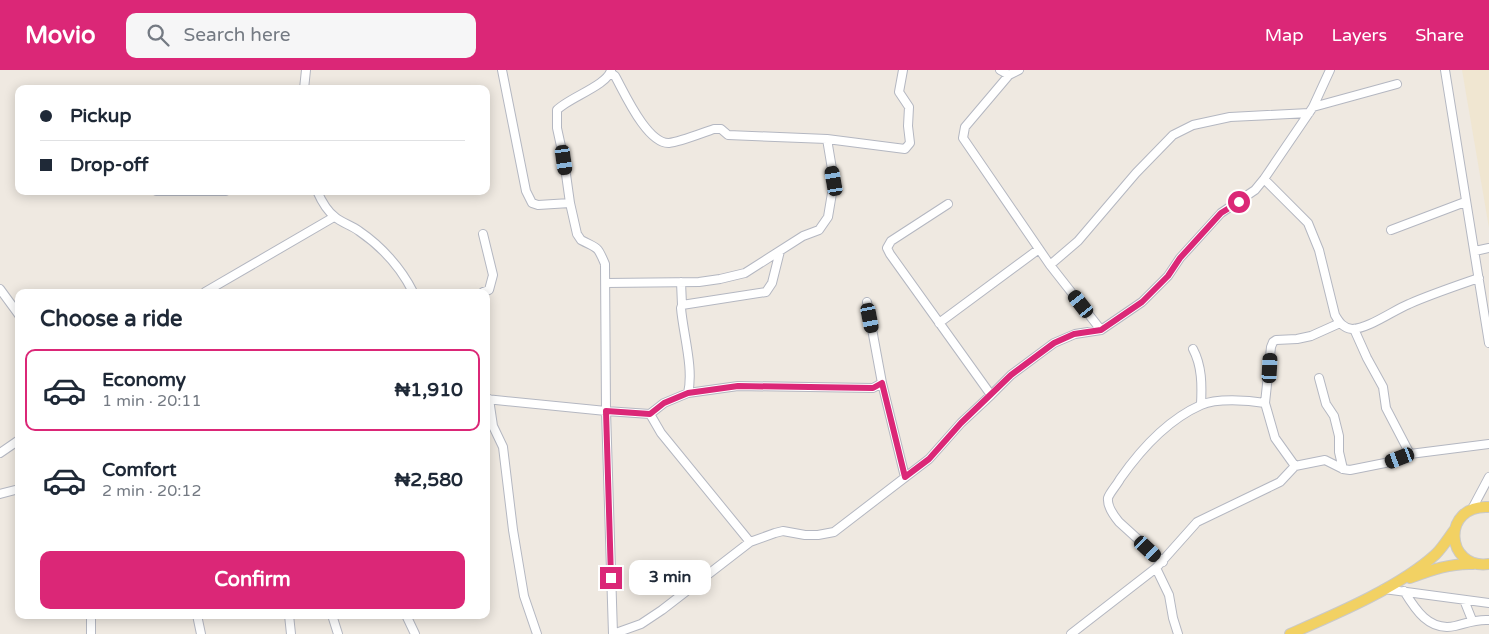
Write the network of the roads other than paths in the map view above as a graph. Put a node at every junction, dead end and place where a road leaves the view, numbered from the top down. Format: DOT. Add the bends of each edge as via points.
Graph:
graph roads {
  1 [pos="306,70"];
  2 [pos="502,70"];
  3 [pos="903,70"];
  4 [pos="1000,70"];
  5 [pos="1019,70"];
  6 [pos="1330,70"];
  7 [pos="1445,70"];
  8 [pos="611,71"];
  9 [pos="1010,75"];
  10 [pos="1397,84"];
  11 [pos="304,85"];
  12 [pos="1311,110"];
  13 [pos="827,139"];
  14 [pos="1264,179"];
  15 [pos="319,195"];
  16 [pos="1466,202"];
  17 [pos="570,204"];
  18 [pos="948,204"];
  19 [pos="334,217"];
  20 [pos="1391,230"];
  21 [pos="483,234"];
  22 [pos="1489,248"];
  23 [pos="1039,249"];
  24 [pos="1475,250"];
  25 [pos="780,251"];
  26 [pos="1050,265"];
  27 [pos="1479,278"];
  28 [pos="681,282"];
  29 [pos="606,283"];
  30 [pos="0,289"];
  31 [pos="211,289"];
  32 [pos="411,289"];
  33 [pos="489,289"];
  34 [pos="867,302"];
  35 [pos="682,305"];
  36 [pos="15,310"];
  37 [pos="939,323"];
  38 [pos="1340,324"];
  39 [pos="1354,329"];
  40 [pos="1101,330"];
  41 [pos="1489,343"];
  42 [pos="1193,349"];
  43 [pos="1319,378"];
  44 [pos="882,383"];
  45 [pos="688,393"];
  46 [pos="990,395"];
  47 [pos="490,399"];
  48 [pos="1265,403"];
  49 [pos="1201,404"];
  50 [pos="606,411"];
  51 [pos="490,412"];
  52 [pos="650,414"];
  53 [pos="15,443"];
  54 [pos="1489,444"];
  55 [pos="0,453"];
  56 [pos="1410,454"];
  57 [pos="1295,466"];
  58 [pos="1344,469"];
  59 [pos="905,477"];
  60 [pos="1489,477"];
  61 [pos="15,490"];
  62 [pos="0,494"];
  63 [pos="1489,507"];
  64 [pos="1472,508"];
  65 [pos="1455,529"];
  66 [pos="750,542"];
  67 [pos="1163,562"];
  68 [pos="1477,564"];
  69 [pos="1489,564"];
  70 [pos="1156,568"];
  71 [pos="1395,583"];
  72 [pos="1384,589"];
  73 [pos="1404,591"];
  74 [pos="1464,600"];
  75 [pos="1489,603"];
  76 [pos="90,619"];
  77 [pos="198,619"];
  78 [pos="289,619"];
  79 [pos="333,619"];
  80 [pos="408,619"];
  81 [pos="1472,620"];
  82 [pos="1489,620"];
  83 [pos="91,634"];
  84 [pos="201,634"];
  85 [pos="291,634"];
  86 [pos="338,634"];
  87 [pos="415,634"];
  88 [pos="537,634"];
  89 [pos="613,634"];
  90 [pos="1071,634"];
  91 [pos="1178,634"];
  92 [pos="1290,634"];
  1 -- 11 [label="street"];
  2 -- 17 [label="street" via="526,191 532,202 538,205"];
  3 -- 13 [label="street" via="899,92 909,107 908,147"];
  4 -- 9 [label="street"];
  5 -- 9 [label="street"];
  6 -- 12 [label="street"];
  7 -- 16 [label="street"];
  8 -- 13 [label="street" via="647,130 658,140 668,143 714,129 721,129 728,135"];
  8 -- 17 [label="street" via="599,83 556,110 556,128"];
  9 -- 23 [label="street" via="965,127 963,138"];
  10 -- 12 [label="street"];
  12 -- 14 [label="street"];
  12 -- 26 [label="street" via="1230,117 1193,125 1172,135 1078,240"];
  13 -- 25 [label="street" via="834,181 828,217 818,230"];
  14 -- 38 [label="street" via="1308,224 1319,250"];
  14 -- 40 [label="street" via="1255,190 1221,213 1155,291"];
  15 -- 19 [label="street"];
  16 -- 20 [label="street"];
  16 -- 24 [label="street"];
  17 -- 29 [label="street" via="577,234 599,250 605,264"];
  18 -- 37 [label="street" via="891,241 888,248"];
  19 -- 31 [label="street"];
  19 -- 32 [label="street" via="359,231 390,258"];
  21 -- 33 [label="street" via="492,275"];
  22 -- 24 [label="street"];
  23 -- 26 [label="street"];
  23 -- 37 [label="street"];
  24 -- 27 [label="street"];
  25 -- 28 [label="street" via="745,273"];
  25 -- 35 [label="street" via="772,283 766,292"];
  26 -- 40 [label="street"];
  27 -- 39 [label="street"];
  27 -- 41 [label="street"];
  28 -- 29 [label="street"];
  28 -- 35 [label="street"];
  29 -- 50 [label="street"];
  30 -- 36 [label="street"];
  34 -- 44 [label="street"];
  35 -- 45 [label="street" via="691,382"];
  37 -- 46 [label="street"];
  38 -- 39 [label="street"];
  38 -- 48 [label="street" via="1311,336 1273,342"];
  39 -- 56 [label="street" via="1383,387 1386,408"];
  40 -- 46 [label="street" via="1074,334 1054,343"];
  42 -- 49 [label="street" via="1199,364"];
  43 -- 58 [label="street" via="1326,404 1334,416"];
  44 -- 45 [label="street" via="873,388 738,386"];
  44 -- 59 [label="street"];
  45 -- 52 [label="street" via="664,403"];
  46 -- 59 [label="street" via="929,459"];
  47 -- 50 [label="street"];
  48 -- 49 [label="street"];
  48 -- 57 [label="street" via="1275,438"];
  49 -- 67 [label="street" via="1166,426 1148,444 1130,464 1108,499 1119,522"];
  50 -- 52 [label="street"];
  50 -- 89 [label="street"];
  51 -- 88 [label="street" via="503,447 524,596"];
  52 -- 66 [label="street" via="661,433"];
  53 -- 55 [label="street"];
  54 -- 56 [label="street"];
  56 -- 58 [label="street" via="1390,462"];
  57 -- 58 [label="street" via="1325,460"];
  57 -- 67 [label="street" via="1280,482 1197,522"];
  59 -- 66 [label="street" via="834,532 806,535 775,532"];
  60 -- 64 [label="street"];
  61 -- 62 [label="street"];
  63 -- 64 [label="main road"];
  64 -- 65 [label="main road" via="1458,520"];
  65 -- 68 [label="main road" via="1454,538 1462,555"];
  65 -- 71 [label="main road" via="1437,553"];
  66 -- 89 [label="street" via="662,610 641,624"];
  67 -- 70 [label="street"];
  68 -- 69 [label="main road"];
  68 -- 71 [label="main road" via="1461,563 1438,568"];
  70 -- 90 [label="street"];
  70 -- 91 [label="street" via="1169,595"];
  71 -- 72 [label="main road"];
  72 -- 73 [label="street"];
  72 -- 92 [label="main road"];
  73 -- 74 [label="street"];
  73 -- 81 [label="street" via="1424,619 1433,623 1452,626"];
  74 -- 75 [label="street"];
  74 -- 81 [label="street"];
  76 -- 83 [label="street"];
  77 -- 84 [label="street"];
  78 -- 85 [label="street"];
  79 -- 86 [label="street"];
  80 -- 87 [label="street"];
  81 -- 82 [label="street"];
}
